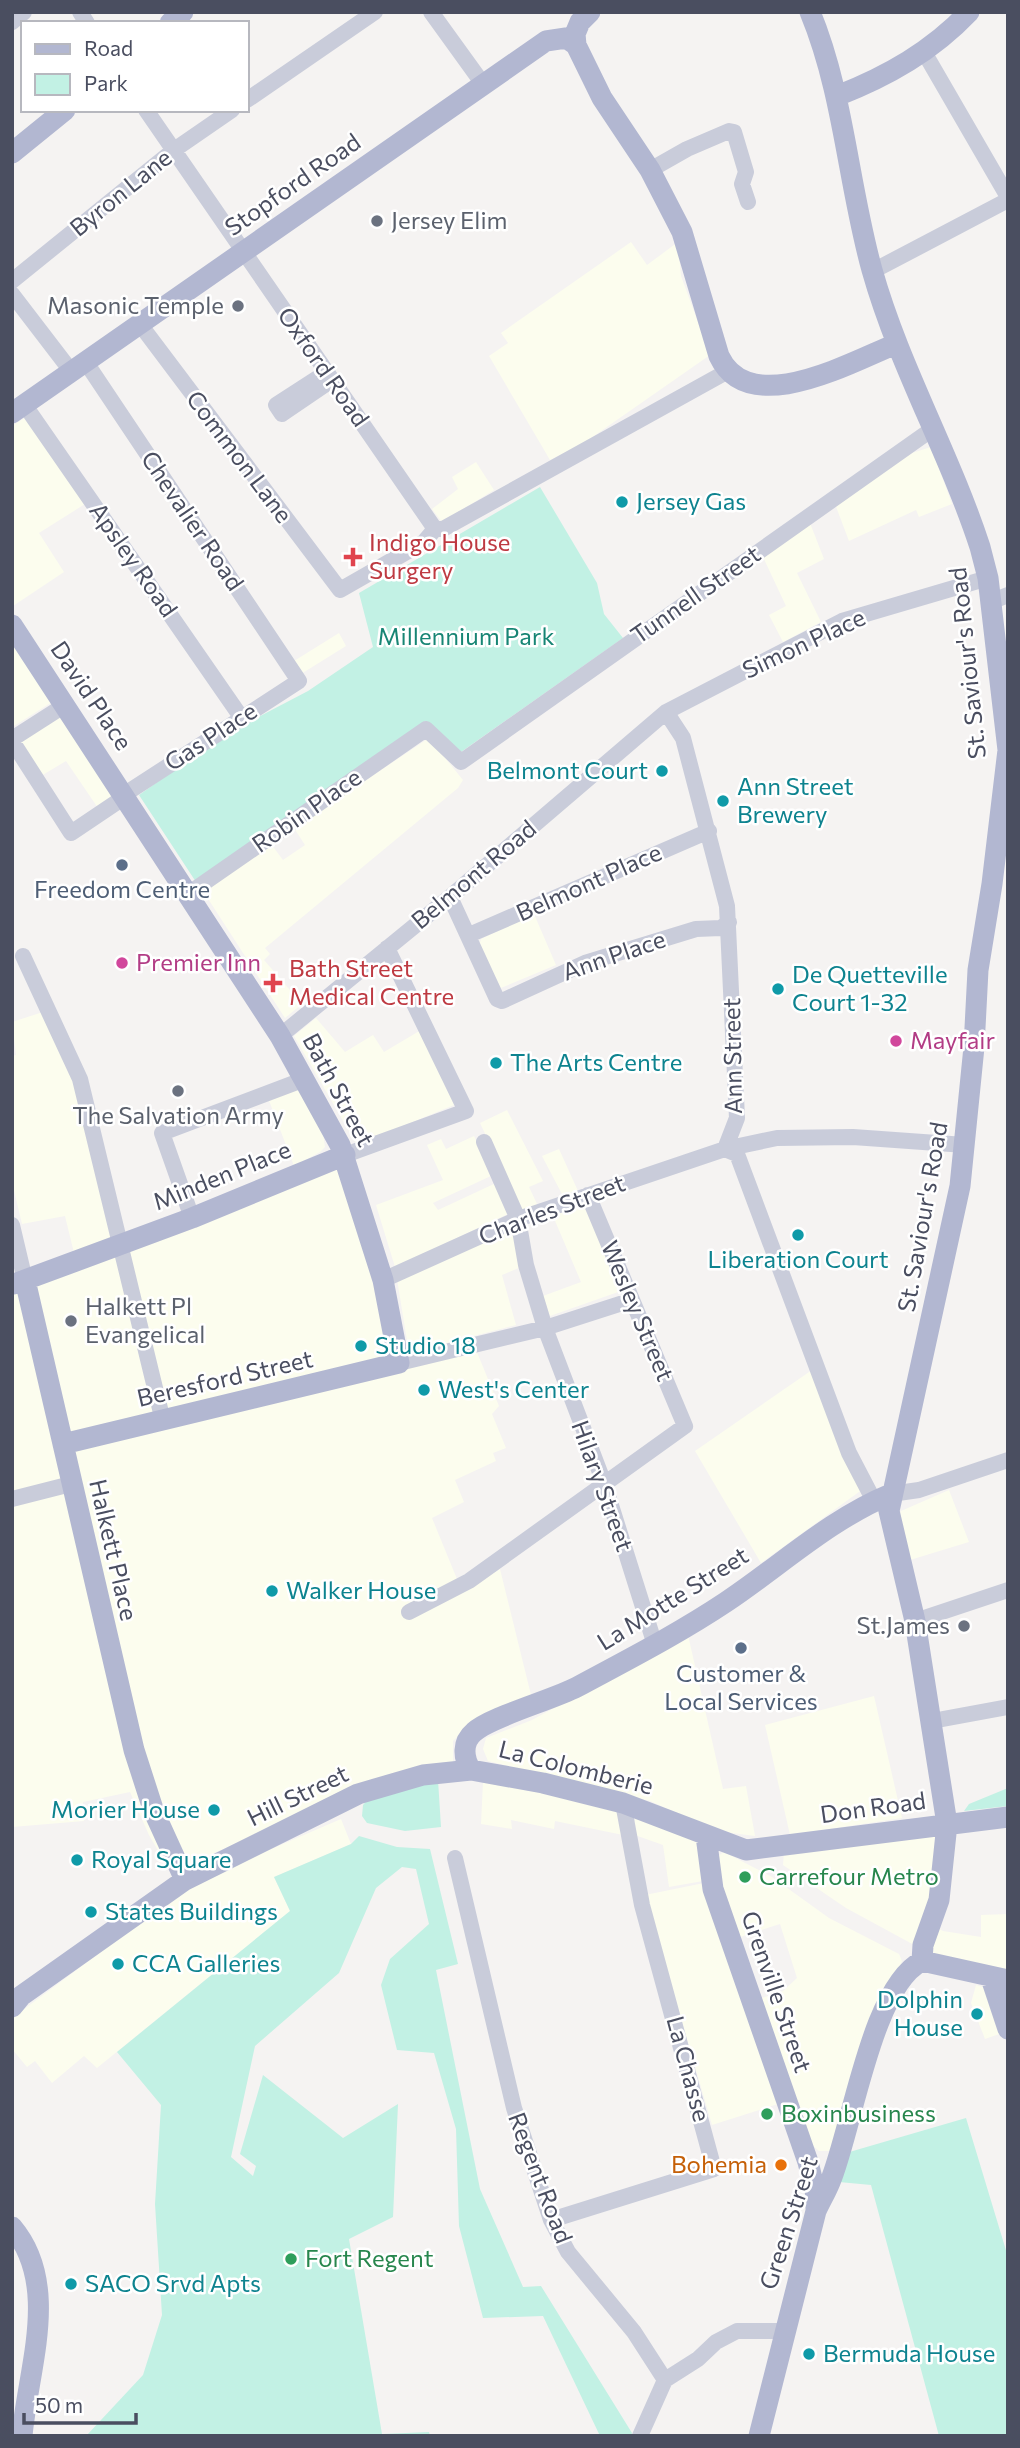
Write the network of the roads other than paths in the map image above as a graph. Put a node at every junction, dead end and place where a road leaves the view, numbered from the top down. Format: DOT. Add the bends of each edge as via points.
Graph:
graph roads {
  1 [pos="24,12"];
  2 [pos="375,12"];
  3 [pos="431,12"];
  4 [pos="590,12"];
  5 [pos="810,12"];
  6 [pos="969,12"];
  7 [pos="12,22"];
  8 [pos="576,45"];
  9 [pos="924,52"];
  10 [pos="484,84"];
  11 [pos="838,96"];
  12 [pos="248,99"];
  13 [pos="63,112"];
  14 [pos="147,112"];
  15 [pos="229,112"];
  16 [pos="174,150"];
  17 [pos="12,153"];
  18 [pos="650,170"];
  19 [pos="1008,199"];
  20 [pos="748,202"];
  21 [pos="243,252"];
  22 [pos="873,271"];
  23 [pos="12,281"];
  24 [pos="12,294"];
  25 [pos="139,323"];
  26 [pos="896,344"];
  27 [pos="78,366"];
  28 [pos="728,371"];
  29 [pos="18,409"];
  30 [pos="931,430"];
  31 [pos="435,530"];
  32 [pos="988,578"];
  33 [pos="999,598"];
  34 [pos="12,625"];
  35 [pos="299,681"];
  36 [pos="65,705"];
  37 [pos="666,712"];
  38 [pos="241,717"];
  39 [pos="426,729"];
  40 [pos="12,740"];
  41 [pos="126,795"];
  42 [pos="709,831"];
  43 [pos="1000,885"];
  44 [pos="188,894"];
  45 [pos="450,897"];
  46 [pos="729,922"];
  47 [pos="469,936"];
  48 [pos="387,948"];
  49 [pos="23,956"];
  50 [pos="280,1036"];
  51 [pos="305,1079"];
  52 [pos="737,1118"];
  53 [pos="777,1138"];
  54 [pos="484,1142"];
  55 [pos="965,1145"];
  56 [pos="725,1149"];
  57 [pos="345,1155"];
  58 [pos="588,1195"];
  59 [pos="192,1218"];
  60 [pos="518,1219"];
  61 [pos="12,1225"];
  62 [pos="119,1244"];
  63 [pos="383,1280"];
  64 [pos="19,1282"];
  65 [pos="632,1300"];
  66 [pos="545,1328"];
  67 [pos="399,1363"];
  68 [pos="163,1421"];
  69 [pos="62,1444"];
  70 [pos="1008,1460"];
  71 [pos="604,1483"];
  72 [pos="71,1484"];
  73 [pos="882,1498"];
  74 [pos="12,1499"];
  75 [pos="1008,1590"];
  76 [pos="410,1612"];
  77 [pos="915,1621"];
  78 [pos="655,1645"];
  79 [pos="1008,1707"];
  80 [pos="932,1721"];
  81 [pos="471,1770"];
  82 [pos="623,1803"];
  83 [pos="1008,1817"];
  84 [pos="947,1824"];
  85 [pos="706,1836"];
  86 [pos="746,1850"];
  87 [pos="455,1857"];
  88 [pos="185,1880"];
  89 [pos="922,1961"];
  90 [pos="1000,1979"];
  91 [pos="15,1997"];
  92 [pos="1008,2029"];
  93 [pos="837,2161"];
  94 [pos="808,2162"];
  95 [pos="816,2211"];
  96 [pos="551,2220"];
  97 [pos="12,2227"];
  98 [pos="783,2331"];
  99 [pos="665,2380"];
  100 [pos="641,2433"];
  101 [pos="22,2436"];
  102 [pos="759,2436"];
  1 -- 7 [label="street"];
  2 -- 12 [label="street"];
  3 -- 10 [label="street"];
  4 -- 8 [label="main road" via="580,22"];
  5 -- 11 [label="main road, St. Saviour's Road"];
  6 -- 9 [label="main road"];
  8 -- 10 [label="main road, Stopford Road" via="566,38 546,41"];
  8 -- 18 [label="main road" via="602,98"];
  9 -- 11 [label="main road"];
  9 -- 19 [label="street"];
  10 -- 21 [label="main road, Stopford Road"];
  11 -- 22 [label="main road, St. Saviour's Road" via="854,197"];
  13 -- 17 [label="main road"];
  14 -- 16 [label="street, Oxford Road"];
  15 -- 16 [label="street, Byron Lane"];
  16 -- 21 [label="street, Oxford Road"];
  16 -- 23 [label="street, Byron Lane"];
  18 -- 20 [label="street" via="687,149 734,132 746,172 742,184"];
  18 -- 28 [label="main road" via="682,232 713,339"];
  19 -- 22 [label="street"];
  21 -- 25 [label="main road, Stopford Road"];
  21 -- 31 [label="street, Oxford Road"];
  22 -- 26 [label="main road, St. Saviour's Road"];
  24 -- 27 [label="street, Chevalier Road"];
  25 -- 27 [label="main road, Stopford Road"];
  25 -- 31 [label="street, Common Lane" via="340,590 424,542"];
  26 -- 28 [label="main road" via="776,387 752,384"];
  26 -- 30 [label="main road, St. Saviour's Road"];
  27 -- 29 [label="main road, Stopford Road"];
  27 -- 35 [label="street, Chevalier Road"];
  28 -- 31 [label="street"];
  29 -- 38 [label="street, Apsley Road"];
  30 -- 32 [label="main road, St. Saviour's Road" via="974,526"];
  30 -- 39 [label="street, Tunnell Street" via="461,762"];
  32 -- 33 [label="main road, St. Saviour's Road"];
  32 -- 37 [label="street, Simon Place" via="842,621"];
  33 -- 43 [label="main road, St. Saviour's Road" via="1008,750"];
  34 -- 36 [label="main road, David Place"];
  35 -- 38 [label="street, Gas Place"];
  36 -- 40 [label="street"];
  36 -- 41 [label="main road, David Place"];
  37 -- 42 [label="street, Ann Street" via="683,738"];
  37 -- 45 [label="street, Belmont Road"];
  38 -- 41 [label="street, Gas Place"];
  39 -- 44 [label="street, Robin Place"];
  40 -- 41 [label="street, Gas Place" via="71,833"];
  41 -- 44 [label="main road, Bath Street"];
  42 -- 46 [label="street, Ann Street"];
  42 -- 47 [label="street, Belmont Place"];
  43 -- 55 [label="main road, St. Saviour's Road" via="978,970"];
  44 -- 50 [label="main road, Bath Street"];
  45 -- 47 [label="street"];
  45 -- 48 [label="street, Belmont Road"];
  46 -- 47 [label="street, Ann Place" via="721,928 696,929 585,963 502,1001 497,999"];
  46 -- 52 [label="street, Ann Street"];
  48 -- 50 [label="street, Belmont Road"];
  48 -- 57 [label="street" via="466,1111"];
  49 -- 62 [label="street" via="79,1079"];
  50 -- 51 [label="main road, Bath Street"];
  51 -- 57 [label="main road, Bath Street"];
  51 -- 59 [label="street" via="162,1133"];
  52 -- 53 [label="street" via="754,1133"];
  52 -- 56 [label="street, Ann Street"];
  53 -- 55 [label="street" via="870,1137"];
  53 -- 56 [label="street, Charles Street"];
  54 -- 60 [label="street, Hilary Street"];
  55 -- 73 [label="main road, St. Saviour's Road" via="920,1381"];
  56 -- 58 [label="street, Charles Street"];
  56 -- 73 [label="street, Ann Street" via="737,1154 849,1452"];
  57 -- 59 [label="main road, Minden Place"];
  57 -- 63 [label="main road, Bath Street"];
  58 -- 60 [label="street, Charles Street"];
  58 -- 65 [label="street, Wesley Street"];
  59 -- 62 [label="main road, Minden Place"];
  60 -- 63 [label="street, Charles Street"];
  60 -- 66 [label="street, Hilary Street"];
  61 -- 64 [label="street, Halkett Place"];
  62 -- 64 [label="main road, Minden Place"];
  62 -- 68 [label="street"];
  63 -- 67 [label="main road, Bath Street"];
  64 -- 69 [label="main road, Halkett Place"];
  65 -- 66 [label="street"];
  65 -- 71 [label="street, Wesley Street" via="685,1426"];
  66 -- 67 [label="street"];
  66 -- 71 [label="street, Hilary Street"];
  67 -- 68 [label="main road, Beresford Street"];
  68 -- 69 [label="main road, Beresford Street"];
  69 -- 72 [label="main road, Halkett Place"];
  70 -- 73 [label="street"];
  71 -- 76 [label="street" via="469,1581"];
  71 -- 78 [label="street, Hilary Street"];
  72 -- 74 [label="street"];
  72 -- 88 [label="main road, Halkett Place" via="134,1750 154,1812"];
  73 -- 77 [label="main road, St. Saviour's Road"];
  73 -- 78 [label="main road, La Motte Street" via="841,1520 726,1602"];
  75 -- 77 [label="street"];
  77 -- 80 [label="main road, St. Saviour's Road"];
  78 -- 81 [label="main road, La Motte Street" via="553,1700 474,1732 465,1746"];
  79 -- 80 [label="street"];
  80 -- 84 [label="main road, St. Saviour's Road"];
  81 -- 82 [label="main road, La Colomberie"];
  81 -- 88 [label="main road, Hill Street" via="423,1775 358,1794"];
  82 -- 85 [label="main road, La Colomberie"];
  82 -- 96 [label="street, La Chasse" via="642,1905 714,2169"];
  83 -- 84 [label="main road, Don Road"];
  84 -- 86 [label="main road, Don Road"];
  84 -- 89 [label="main road, St. Saviour's Road" via="939,1900"];
  85 -- 86 [label="main road, La Colomberie"];
  85 -- 94 [label="main road, Grenville Street" via="713,1889"];
  87 -- 96 [label="street, Regent Road" via="514,2108"];
  88 -- 91 [label="main road, Hill Street"];
  89 -- 90 [label="main road"];
  89 -- 93 [label="main road, Green Street" via="901,1979 877,2028"];
  90 -- 92 [label="main road"];
  93 -- 94 [label="main road" via="818,2166"];
  93 -- 95 [label="main road, Green Street"];
  94 -- 95 [label="main road, Grenville Street"];
  95 -- 98 [label="main road, Green Street"];
  96 -- 99 [label="street, Regent Road" via="568,2252 634,2332"];
  97 -- 101 [label="main road" via="29,2251 39,2303"];
  98 -- 99 [label="street" via="737,2331"];
  98 -- 102 [label="main road, Green Street"];
  99 -- 100 [label="street"];
}
